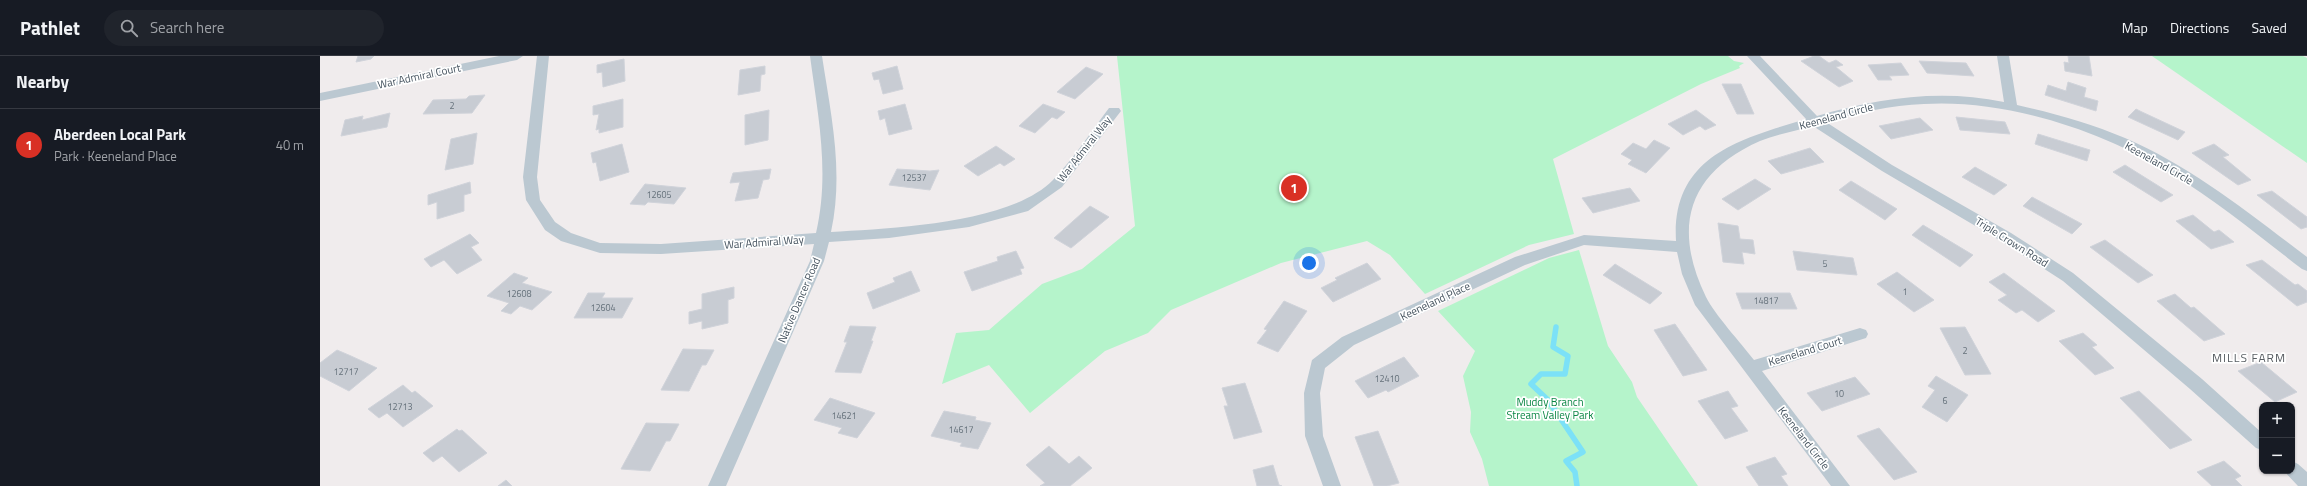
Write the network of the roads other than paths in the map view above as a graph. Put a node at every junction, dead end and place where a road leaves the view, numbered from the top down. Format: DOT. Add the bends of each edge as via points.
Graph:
graph roads {
  1 [pos="517,56"];
  2 [pos="543,56"];
  3 [pos="816,56"];
  4 [pos="1753,56"];
  5 [pos="2003,56"];
  6 [pos="320,97"];
  7 [pos="2011,107"];
  8 [pos="1114,111"];
  9 [pos="1815,121"];
  10 [pos="823,238"];
  11 [pos="1682,247"];
  12 [pos="2307,265"];
  13 [pos="1860,334"];
  14 [pos="1750,368"];
  15 [pos="2259,439"];
  16 [pos="2295,472"];
  17 [pos="2307,482"];
  18 [pos="717,486"];
  19 [pos="1332,486"];
  20 [pos="1841,486"];
  1 -- 6 [label="street, War Admiral Court"];
  2 -- 10 [label="street, War Admiral Way" via="530,177 533,200 550,226 566,237 600,248 661,249"];
  3 -- 10 [label="street, Native Dancer Road" via="830,158 830,195"];
  4 -- 9 [label="street, Triple Crown Road"];
  5 -- 7 [label="street"];
  7 -- 9 [label="street, Keeneland Circle" via="1964,100 1912,99 1869,106"];
  7 -- 12 [label="street, Keeneland Circle" via="2091,130 2125,143 2175,169"];
  8 -- 10 [label="street, War Admiral Way" via="1057,184 1023,207 969,222 889,233"];
  9 -- 11 [label="street, Keeneland Circle" via="1756,138 1713,162 1700,175 1689,194 1682,216"];
  9 -- 15 [label="street, Triple Crown Road" via="1887,168 2006,237 2068,277"];
  10 -- 18 [label="street, Native Dancer Road" via="817,261"];
  11 -- 14 [label="street, Keeneland Circle" via="1688,273 1700,301"];
  11 -- 19 [label="street, Keeneland Place" via="1584,240 1520,261 1348,341 1318,365 1312,393 1314,436"];
  13 -- 14 [label="street, Keeneland Court"];
  14 -- 20 [label="street, Keeneland Circle"];
  16 -- 17 [label="street"];
}
